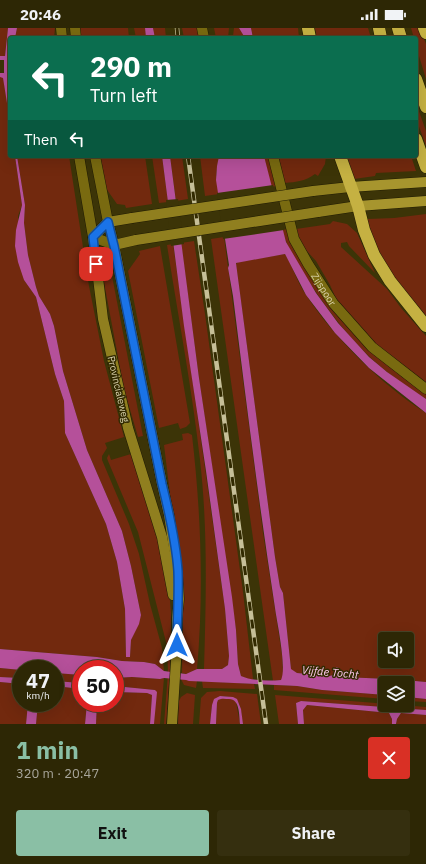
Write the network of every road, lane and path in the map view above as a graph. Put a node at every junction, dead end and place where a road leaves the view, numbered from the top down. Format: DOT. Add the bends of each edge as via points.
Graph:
graph roads {
  1 [pos="424,28"];
  2 [pos="426,34"];
  3 [pos="418,85"];
  4 [pos="426,107"];
  5 [pos="418,145"];
  6 [pos="79,158"];
  7 [pos="95,158"];
  8 [pos="274,158"];
  9 [pos="341,158"];
  10 [pos="426,167"];
  11 [pos="426,182"];
  12 [pos="350,186"];
  13 [pos="426,201"];
  14 [pos="358,206"];
  15 [pos="108,222"];
  16 [pos="93,237"];
  17 [pos="114,246"];
  18 [pos="426,326"];
  19 [pos="426,390"];
  20 [pos="177,618"];
  21 [pos="172,724"];
  1 -- 2 [label="highway"];
  3 -- 4 [label="highway"];
  5 -- 10 [label="highway"];
  6 -- 16 [label="street, Provincialeweg"];
  7 -- 15 [label="street, Provincialeweg"];
  8 -- 19 [label="street, Zijspoor" via="294,239 333,303 372,347"];
  9 -- 12 [label="highway"];
  11 -- 12 [label="main road"];
  12 -- 14 [label="highway"];
  12 -- 15 [label="main road, bridge"];
  13 -- 14 [label="main road"];
  14 -- 17 [label="main road, bridge" via="136,240"];
  14 -- 18 [label="highway" via="374,255 390,281"];
  15 -- 16 [label="main road"];
  15 -- 17 [label="street, Provincialeweg"];
  16 -- 17 [label="street"];
  16 -- 20 [label="main road, Provincialeweg" via="103,319 128,428 162,538"];
  17 -- 20 [label="main road, Provincialeweg" via="169,515 177,569"];
  20 -- 21 [label="main road, Provincialeweg"];
}
